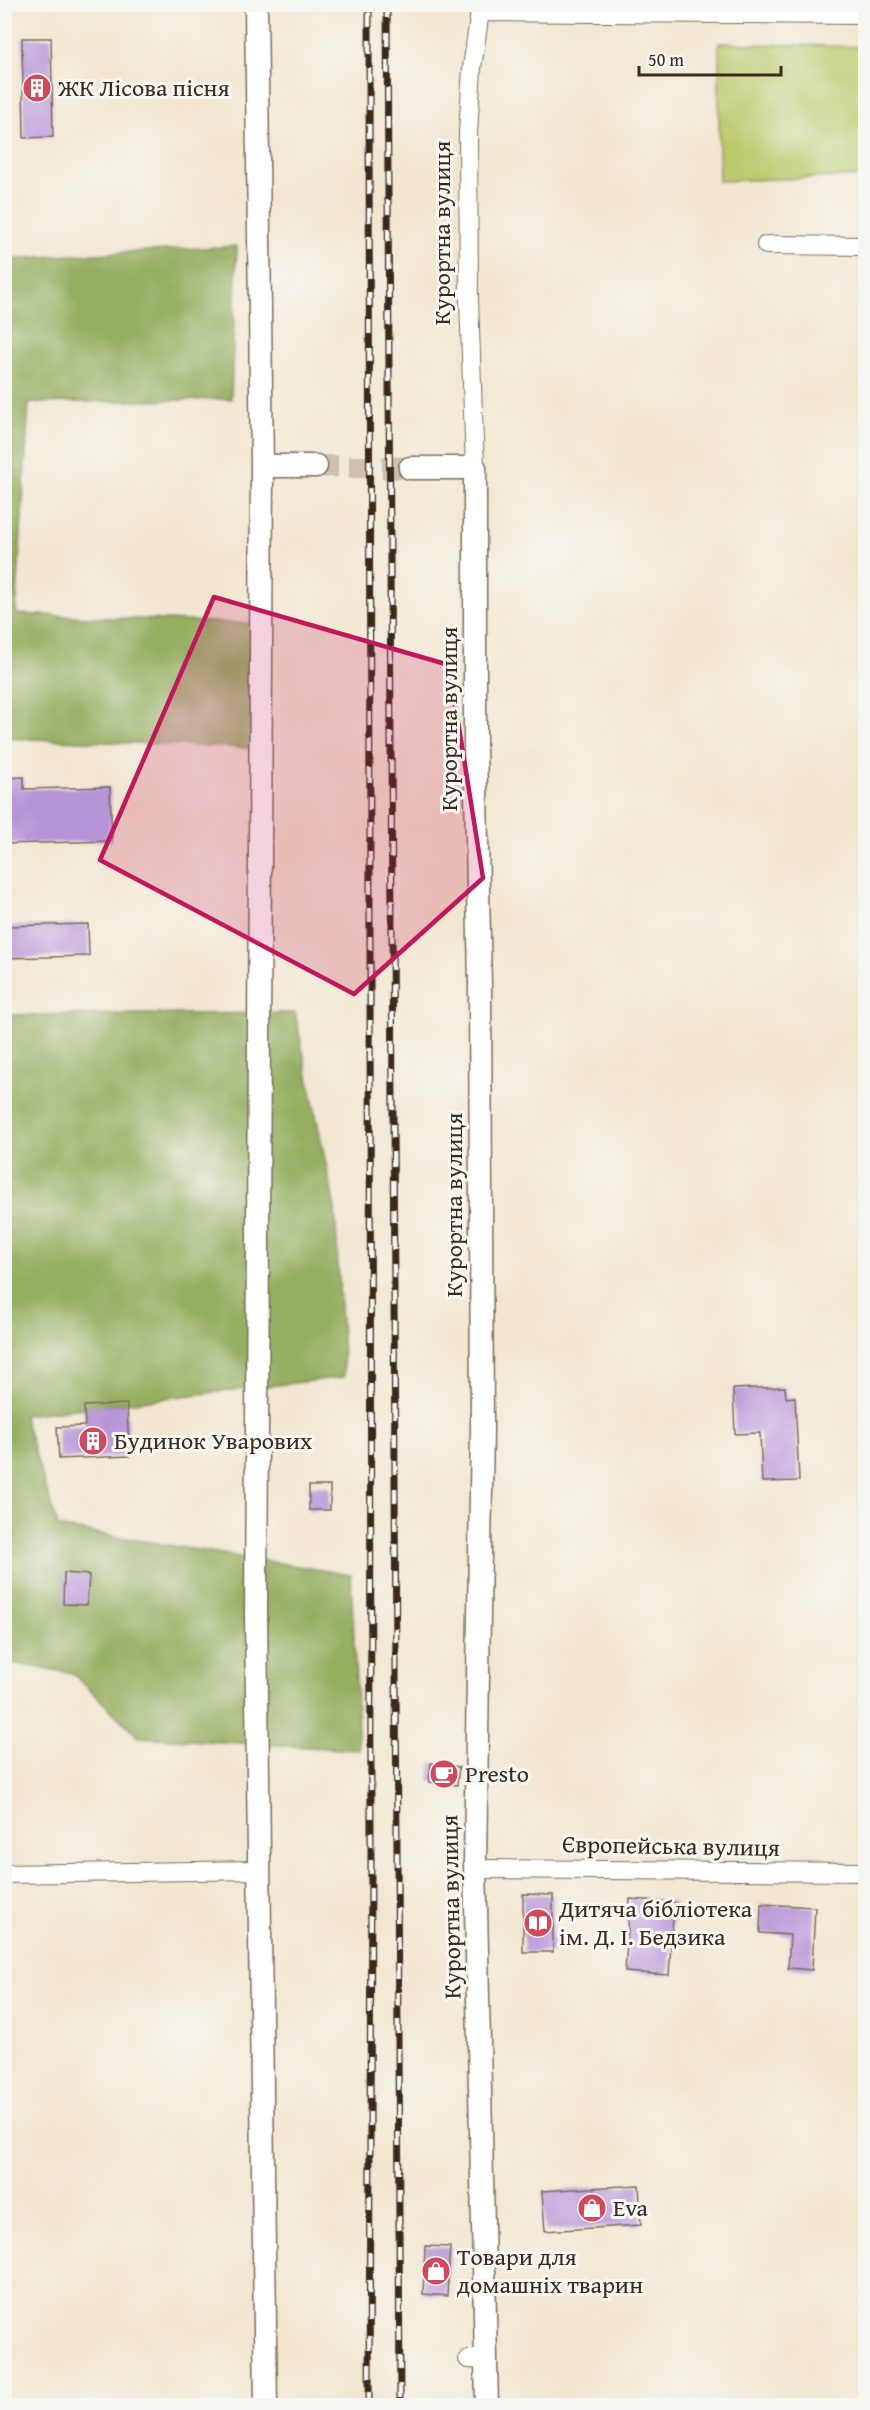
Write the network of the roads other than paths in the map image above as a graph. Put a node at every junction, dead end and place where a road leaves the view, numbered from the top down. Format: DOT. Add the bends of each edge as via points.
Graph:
graph roads {
  1 [pos="256,4"];
  2 [pos="481,8"];
  3 [pos="866,15"];
  4 [pos="766,245"];
  5 [pos="866,246"];
  6 [pos="262,466"];
  7 [pos="316,466"];
  8 [pos="410,468"];
  9 [pos="475,468"];
  10 [pos="259,1869"];
  11 [pos="476,1869"];
  12 [pos="866,1872"];
  13 [pos="4,1874"];
  14 [pos="266,2406"];
  15 [pos="487,2406"];
  1 -- 6 [label="street"];
  2 -- 3 [label="street"];
  2 -- 9 [label="street, Курортна вулиця" via="468,133 468,300"];
  4 -- 5 [label="street"];
  6 -- 7 [label="street"];
  6 -- 10 [label="street" via="256,1617"];
  8 -- 9 [label="street"];
  9 -- 11 [label="street, Курортна вулиця" via="482,1428"];
  10 -- 13 [label="street"];
  10 -- 14 [label="street"];
  11 -- 12 [label="street, Європейська вулиця"];
  11 -- 15 [label="street, Курортна вулиця" via="477,2359"];
}
